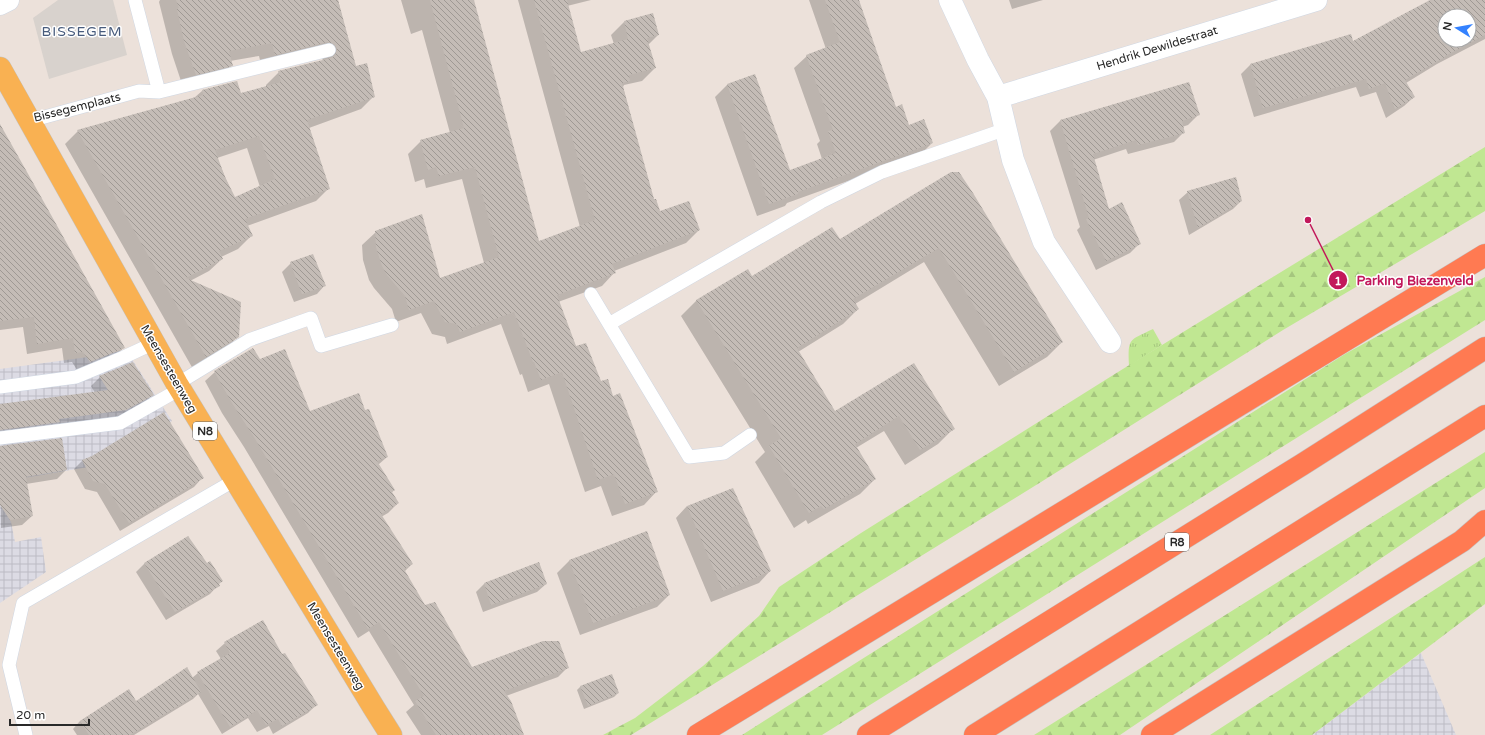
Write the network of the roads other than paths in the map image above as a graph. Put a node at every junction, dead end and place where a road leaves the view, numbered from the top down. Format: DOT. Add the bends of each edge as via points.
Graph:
graph roads {
  1 [pos="8,0"];
  2 [pos="135,0"];
  3 [pos="950,0"];
  4 [pos="1316,0"];
  5 [pos="0,4"];
  6 [pos="329,50"];
  7 [pos="0,68"];
  8 [pos="160,92"];
  9 [pos="998,97"];
  10 [pos="30,121"];
  11 [pos="1006,129"];
  12 [pos="1485,255"];
  13 [pos="591,294"];
  14 [pos="609,324"];
  15 [pos="392,325"];
  16 [pos="1110,342"];
  17 [pos="154,343"];
  18 [pos="1485,348"];
  19 [pos="178,386"];
  20 [pos="0,387"];
  21 [pos="1485,416"];
  22 [pos="750,435"];
  23 [pos="0,438"];
  24 [pos="235,480"];
  25 [pos="1485,521"];
  26 [pos="26,735"];
  27 [pos="391,735"];
  28 [pos="698,735"];
  29 [pos="868,735"];
  30 [pos="975,735"];
  31 [pos="1152,735"];
  1 -- 5 [label="street"];
  2 -- 8 [label="lane"];
  3 -- 9 [label="street"];
  4 -- 9 [label="street, Hendrik Dewildestraat"];
  6 -- 8 [label="lane, Bissegemplaats"];
  7 -- 10 [label="main road, Bissegemplaats / N8"];
  8 -- 10 [label="lane, Bissegemplaats" via="139,91"];
  9 -- 11 [label="street"];
  10 -- 17 [label="main road, Meensesteenweg / N8"];
  11 -- 14 [label="lane" via="882,172 820,202"];
  11 -- 16 [label="street" via="1013,160 1044,242"];
  12 -- 28 [label="highway"];
  13 -- 14 [label="lane"];
  14 -- 22 [label="lane" via="689,457 724,453"];
  15 -- 19 [label="lane" via="321,346 311,318 250,340"];
  17 -- 19 [label="main road, Meensesteenweg / N8"];
  17 -- 20 [label="lane" via="76,377"];
  18 -- 29 [label="highway, R8"];
  19 -- 23 [label="lane" via="120,422"];
  19 -- 24 [label="main road, Meensesteenweg / N8"];
  21 -- 30 [label="highway"];
  24 -- 26 [label="lane" via="23,603 9,665"];
  24 -- 27 [label="main road, Meensesteenweg / N8"];
  25 -- 31 [label="highway" via="1462,541"];
}
